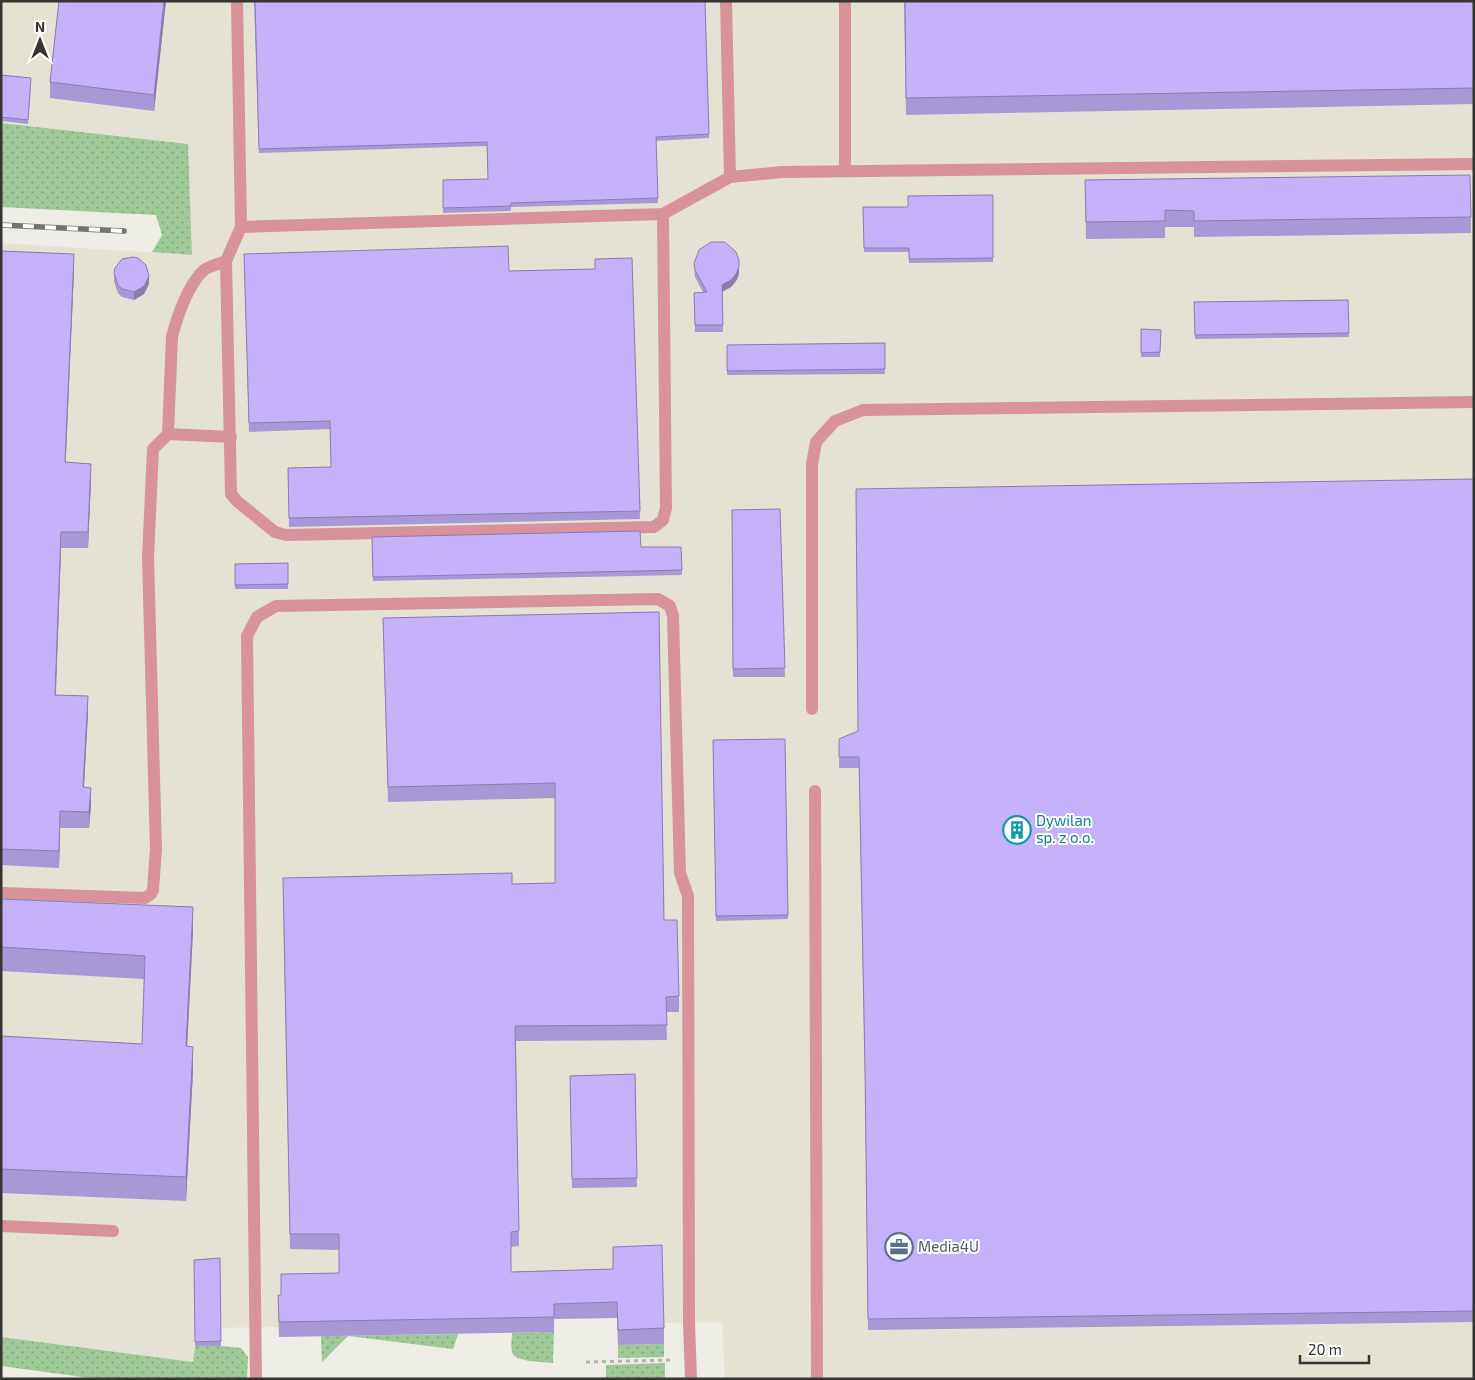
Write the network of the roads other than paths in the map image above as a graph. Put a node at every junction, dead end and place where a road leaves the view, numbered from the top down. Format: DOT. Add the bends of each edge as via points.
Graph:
graph roads {
  1 [pos="237,1"];
  2 [pos="726,1"];
  3 [pos="845,1"];
  4 [pos="1474,164"];
  5 [pos="845,171"];
  6 [pos="730,177"];
  7 [pos="663,214"];
  8 [pos="241,227"];
  9 [pos="226,261"];
  10 [pos="1474,402"];
  11 [pos="168,434"];
  12 [pos="230,437"];
  13 [pos="812,709"];
  14 [pos="815,791"];
  15 [pos="1,893"];
  16 [pos="1,1226"];
  17 [pos="112,1231"];
  18 [pos="256,1379"];
  19 [pos="691,1379"];
  20 [pos="817,1379"];
  1 -- 8 [label="lane"];
  2 -- 6 [label="lane"];
  3 -- 5 [label="lane"];
  4 -- 5 [label="lane"];
  5 -- 6 [label="lane"];
  6 -- 7 [label="lane"];
  7 -- 8 [label="lane"];
  7 -- 12 [label="lane" via="666,508 663,520 654,527 286,536 275,532 231,494"];
  8 -- 9 [label="lane"];
  9 -- 11 [label="lane" via="205,269 190,289 174,329"];
  9 -- 12 [label="lane"];
  10 -- 13 [label="lane" via="863,410 835,421 816,442 812,464"];
  11 -- 12 [label="lane"];
  11 -- 15 [label="lane" via="153,449 148,557 156,849 153,890 145,898"];
  14 -- 20 [label="lane"];
  16 -- 17 [label="lane"];
  18 -- 19 [label="lane" via="246,636 257,617 276,606 658,599 670,606 673,616 680,872 688,896"];
}
